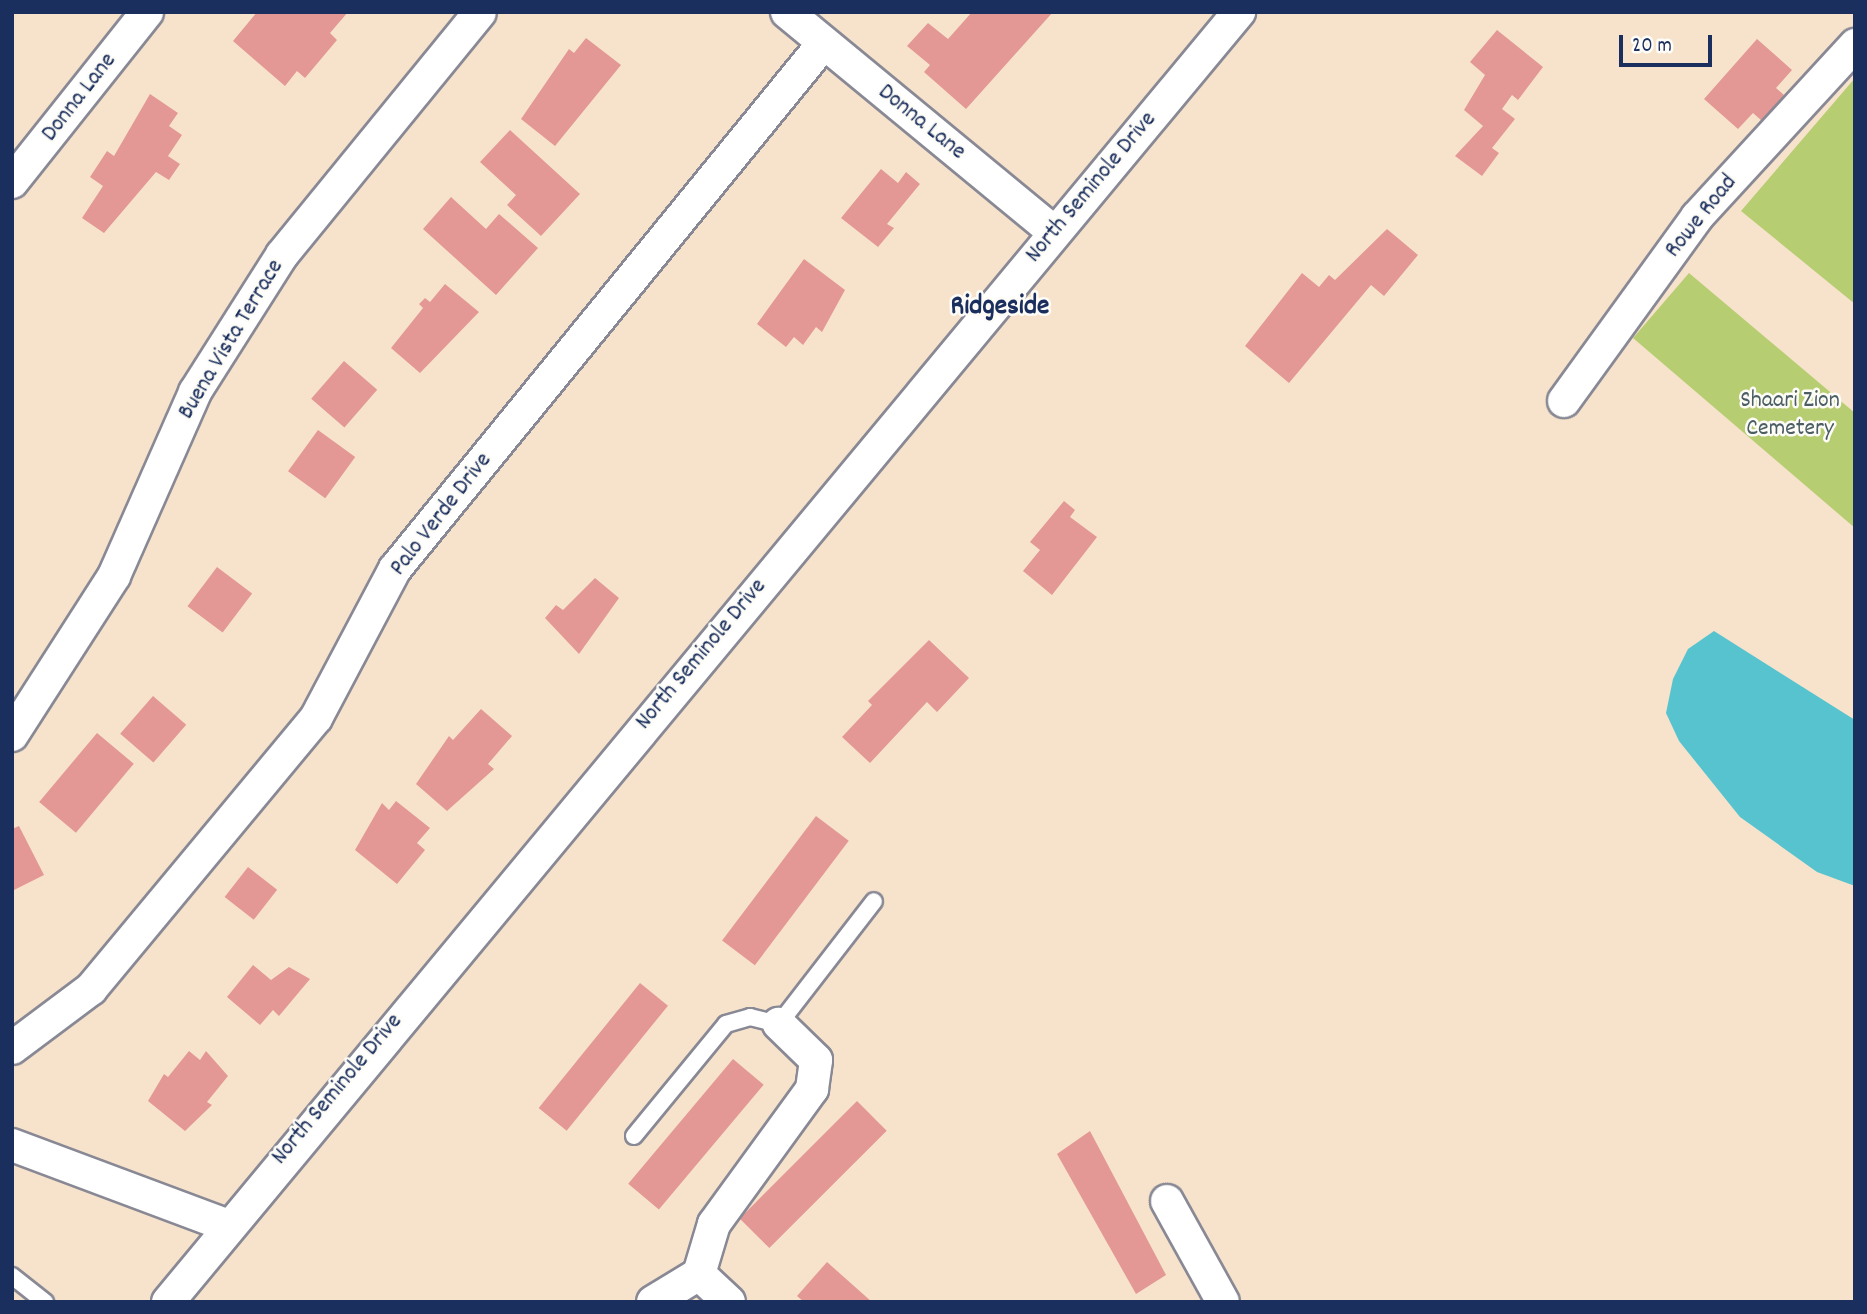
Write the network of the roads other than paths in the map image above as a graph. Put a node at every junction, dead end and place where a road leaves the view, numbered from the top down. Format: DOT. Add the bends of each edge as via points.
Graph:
graph roads {
  1 [pos="147,12"];
  2 [pos="481,12"];
  3 [pos="788,12"];
  4 [pos="1239,12"];
  5 [pos="824,44"];
  6 [pos="1855,44"];
  7 [pos="12,182"];
  8 [pos="1055,233"];
  9 [pos="1564,401"];
  10 [pos="12,735"];
  11 [pos="874,901"];
  12 [pos="779,1024"];
  13 [pos="12,1048"];
  14 [pos="634,1136"];
  15 [pos="12,1145"];
  16 [pos="1167,1201"];
  17 [pos="226,1225"];
  18 [pos="699,1274"];
  19 [pos="12,1276"];
  20 [pos="45,1302"];
  21 [pos="168,1302"];
  22 [pos="653,1302"];
  23 [pos="730,1302"];
  24 [pos="1223,1302"];
  1 -- 7 [label="street, Donna Lane"];
  2 -- 10 [label="street, Buena Vista Terrace" via="282,255 195,392 114,576"];
  3 -- 5 [label="street, Donna Lane"];
  4 -- 8 [label="street, North Seminole Drive"];
  5 -- 8 [label="street, Donna Lane"];
  5 -- 13 [label="street, Palo Verde Drive" via="395,569 316,718 91,989"];
  6 -- 9 [label="street, Rowe Road" via="1697,216"];
  8 -- 17 [label="street, North Seminole Drive"];
  11 -- 12 [label="lane"];
  12 -- 14 [label="lane" via="750,1017 726,1024"];
  12 -- 18 [label="street" via="816,1060 812,1089 714,1224"];
  15 -- 17 [label="street"];
  16 -- 24 [label="street"];
  17 -- 21 [label="street, North Seminole Drive"];
  18 -- 22 [label="street"];
  18 -- 23 [label="street"];
  19 -- 20 [label="lane"];
}
